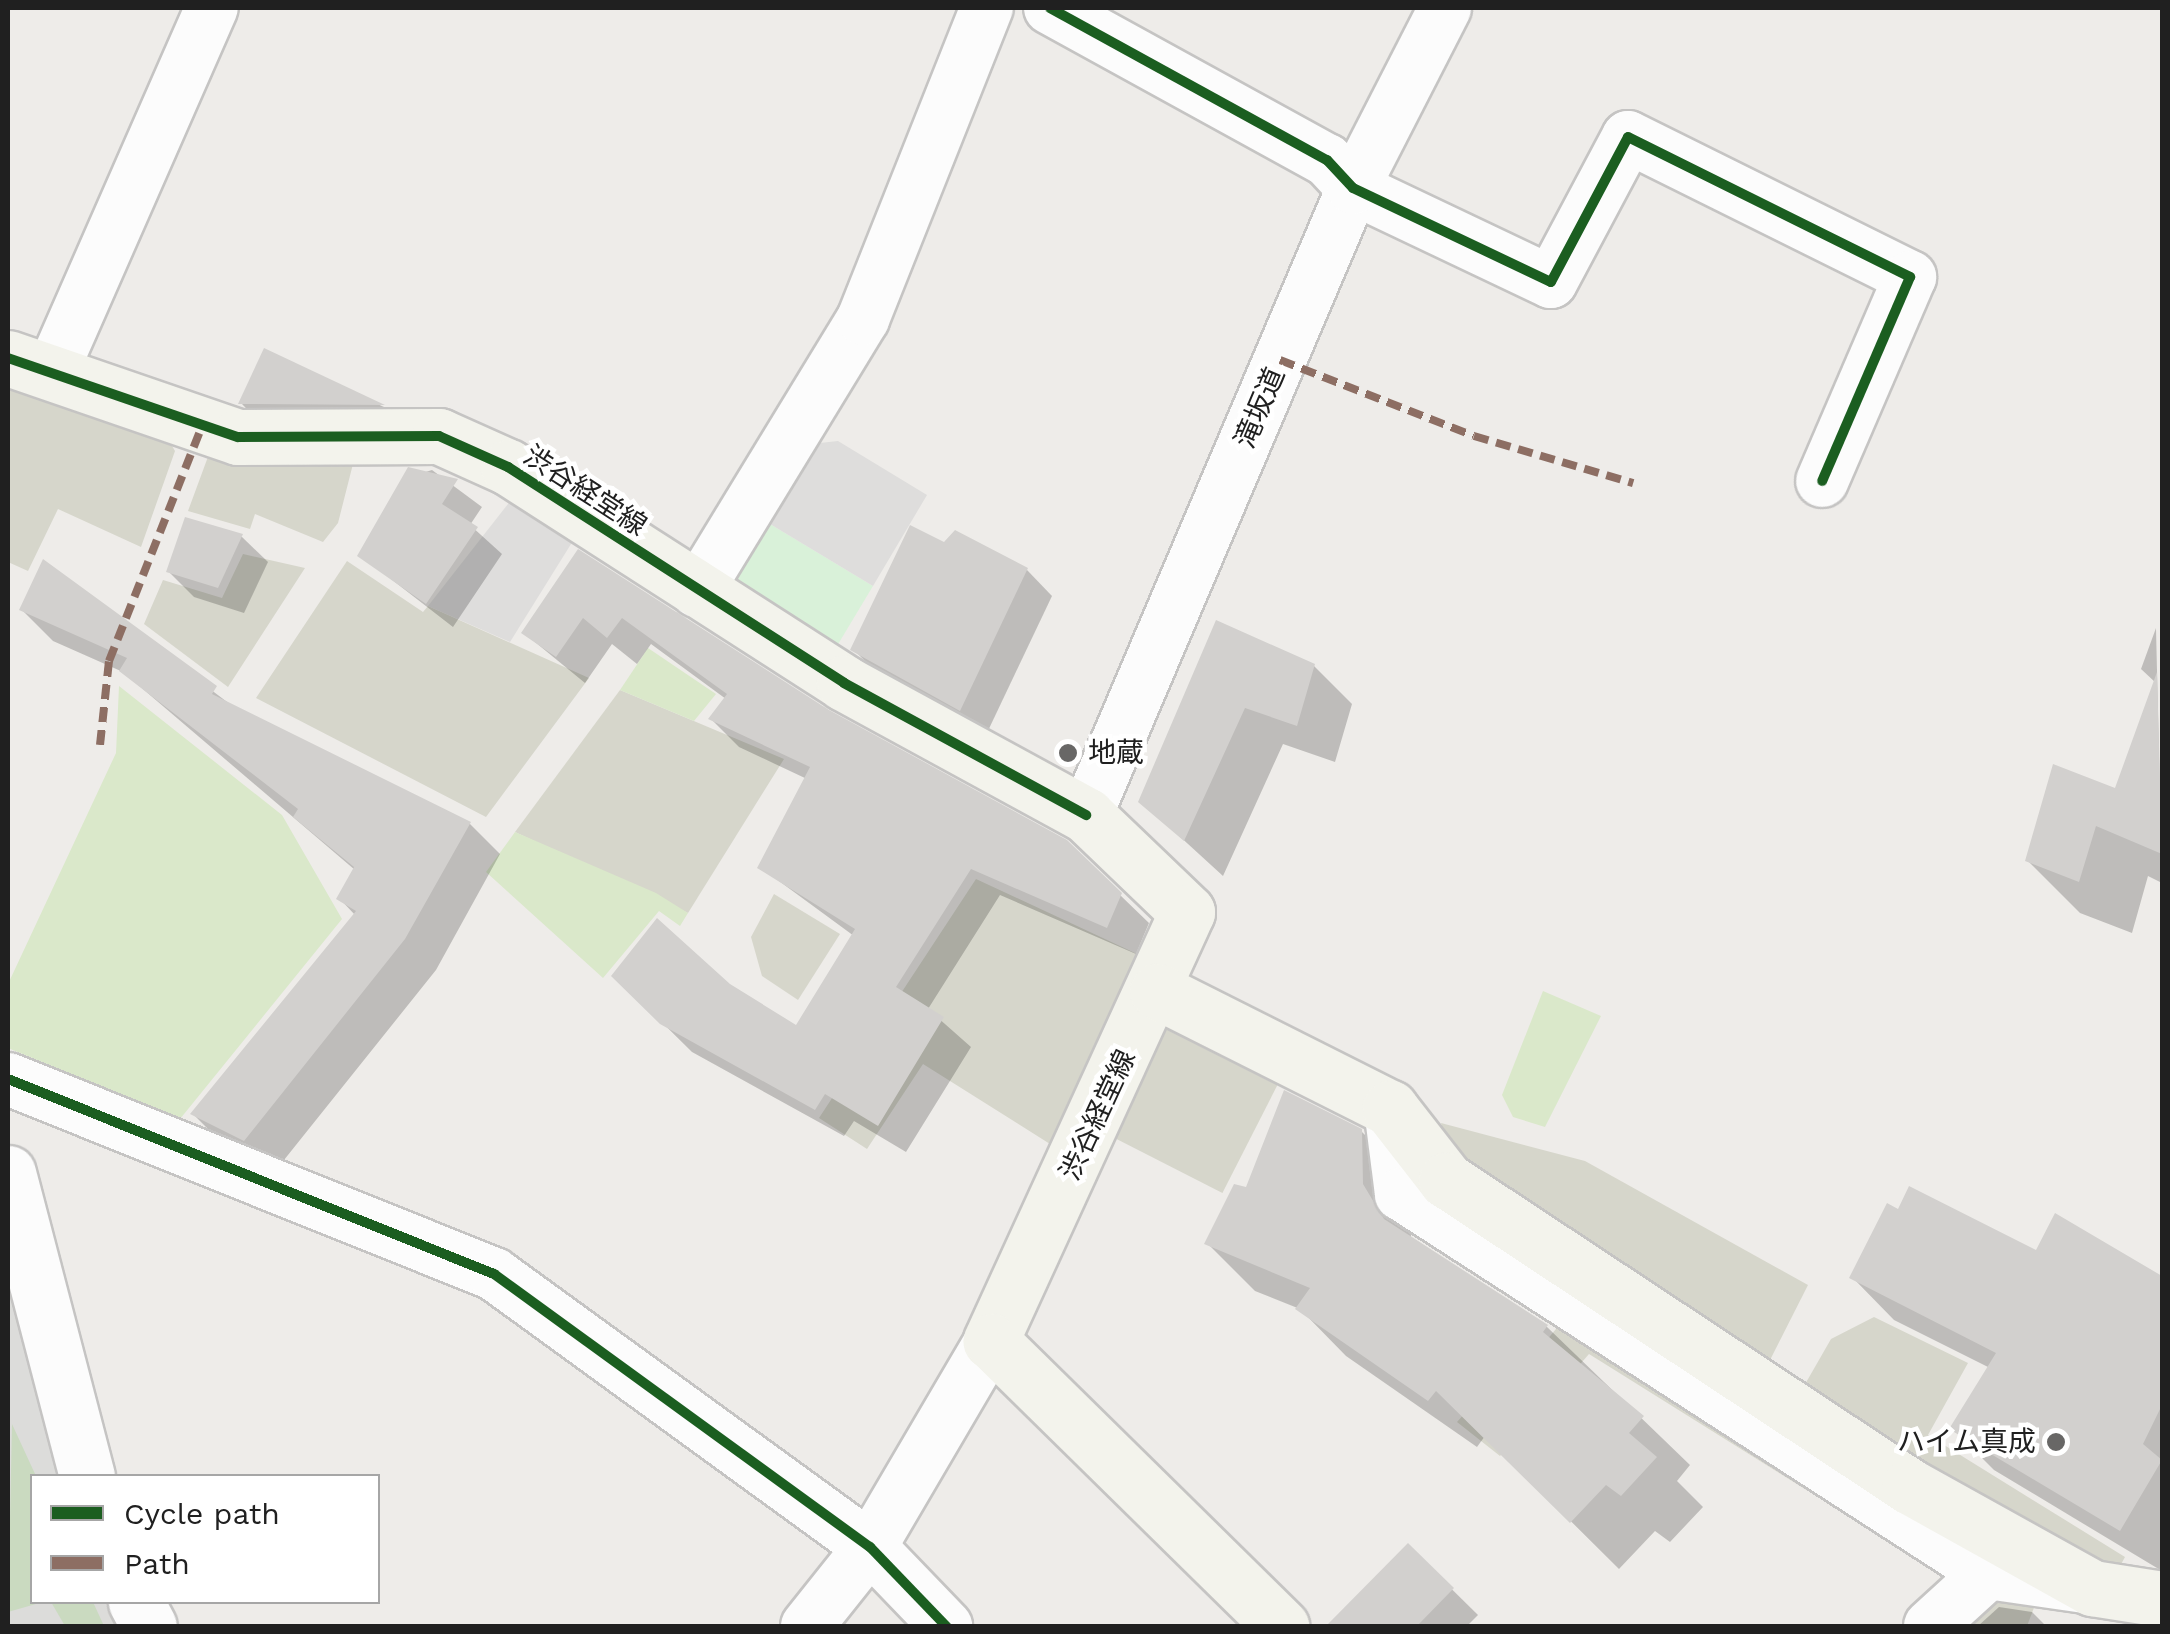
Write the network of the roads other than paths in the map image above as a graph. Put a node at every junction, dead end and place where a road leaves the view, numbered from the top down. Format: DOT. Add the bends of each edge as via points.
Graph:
graph roads {
  1 [pos="212,8"];
  2 [pos="987,8"];
  3 [pos="1050,8"];
  4 [pos="1445,8"];
  5 [pos="1353,188"];
  6 [pos="29,366"];
  7 [pos="1822,482"];
  8 [pos="697,591"];
  9 [pos="1086,814"];
  10 [pos="1157,991"];
  11 [pos="8,1079"];
  12 [pos="1390,1108"];
  13 [pos="8,1173"];
  14 [pos="990,1341"];
  15 [pos="86,1474"];
  16 [pos="870,1547"];
  17 [pos="1988,1573"];
  18 [pos="2092,1588"];
  19 [pos="2162,1599"];
  20 [pos="137,1604"];
  21 [pos="150,1626"];
  22 [pos="807,1626"];
  23 [pos="946,1626"];
  24 [pos="1281,1626"];
  25 [pos="1930,1626"];
  1 -- 6 [label="street"];
  2 -- 8 [label="street" via="863,319"];
  3 -- 5 [label="street" via="1327,160"];
  4 -- 5 [label="street, 滝坂道"];
  5 -- 7 [label="street" via="1551,282 1628,137 1910,277"];
  5 -- 9 [label="street, 滝坂道"];
  6 -- 8 [label="main road, 渋谷経堂線" via="238,437 440,436 508,467"];
  8 -- 9 [label="main road, 渋谷経堂線"];
  9 -- 10 [label="main road, 渋谷経堂線" via="1188,912"];
  10 -- 12 [label="main road"];
  10 -- 14 [label="main road, 渋谷経堂線"];
  11 -- 16 [label="street" via="494,1274"];
  12 -- 17 [label="street" via="1401,1194"];
  12 -- 18 [label="main road" via="1446,1180 1894,1476"];
  13 -- 15 [label="street"];
  14 -- 16 [label="street"];
  14 -- 24 [label="main road"];
  16 -- 22 [label="street"];
  16 -- 23 [label="street"];
  17 -- 18 [label="street"];
  17 -- 25 [label="street"];
  18 -- 19 [label="main road"];
  20 -- 21 [label="street"];
}
